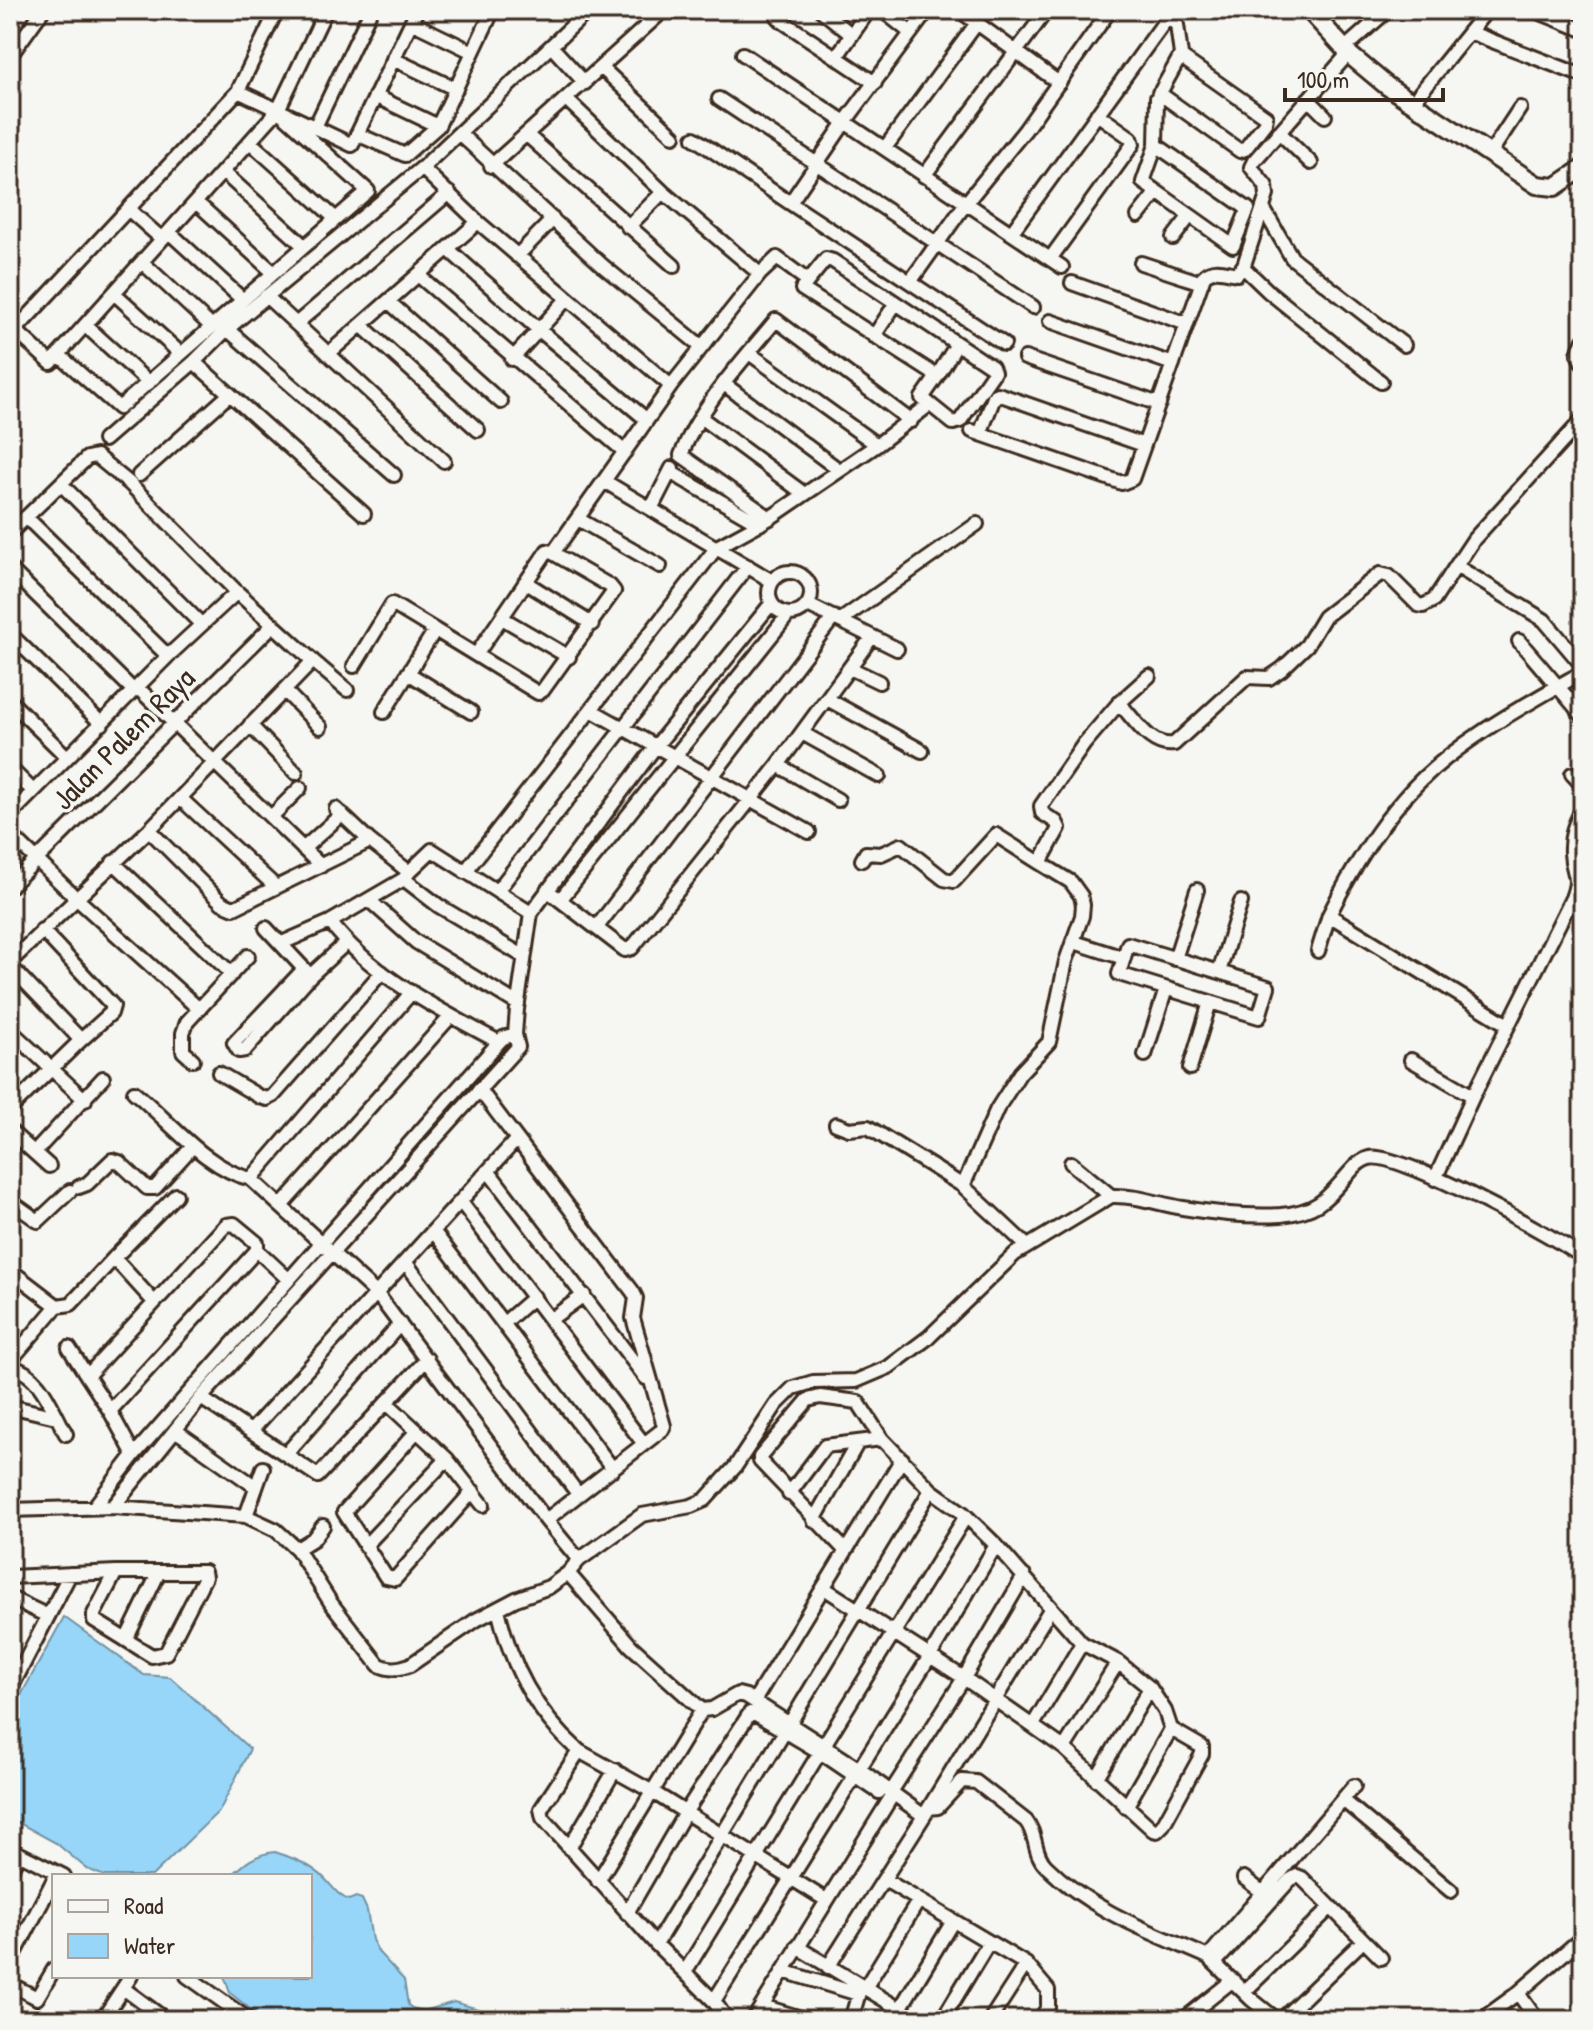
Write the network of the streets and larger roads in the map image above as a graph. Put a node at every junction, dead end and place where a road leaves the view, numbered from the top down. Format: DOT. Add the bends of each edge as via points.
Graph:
graph roads {
  1 [pos="43,10"];
  2 [pos="277,10"];
  3 [pos="326,10"];
  4 [pos="371,10"];
  5 [pos="493,10"];
  6 [pos="589,10"];
  7 [pos="664,10"];
  8 [pos="780,10"];
  9 [pos="821,10"];
  10 [pos="869,10"];
  11 [pos="882,10"];
  12 [pos="928,10"];
  13 [pos="959,10"];
  14 [pos="1047,10"];
  15 [pos="1110,10"];
  16 [pos="1309,10"];
  17 [pos="1388,10"];
  18 [pos="1487,10"];
  19 [pos="1533,10"];
  20 [pos="1165,13"];
  21 [pos="414,16"];
  22 [pos="977,23"];
  23 [pos="1583,30"];
  24 [pos="1469,32"];
  25 [pos="911,33"];
  26 [pos="852,35"];
  27 [pos="551,46"];
  28 [pos="1346,51"];
  29 [pos="473,52"];
  30 [pos="1014,52"];
  31 [pos="743,54"];
  32 [pos="10,56"];
  33 [pos="837,56"];
  34 [pos="1181,57"];
  35 [pos="393,59"];
  36 [pos="601,67"];
  37 [pos="1583,76"];
  38 [pos="585,83"];
  39 [pos="875,83"];
  40 [pos="1059,83"];
  41 [pos="456,89"];
  42 [pos="238,91"];
  43 [pos="1159,93"];
  44 [pos="375,96"];
  45 [pos="566,99"];
  46 [pos="719,99"];
  47 [pos="1308,99"];
  48 [pos="1412,103"];
  49 [pos="1520,108"];
  50 [pos="278,110"];
  51 [pos="1097,114"];
  52 [pos="1325,116"];
  53 [pos="845,122"];
  54 [pos="438,126"];
  55 [pos="315,127"];
  56 [pos="1279,132"];
  57 [pos="357,134"];
  58 [pos="460,134"];
  59 [pos="527,135"];
  60 [pos="674,136"];
  61 [pos="694,138"];
  62 [pos="250,142"];
  63 [pos="1156,145"];
  64 [pos="885,148"];
  65 [pos="1489,155"];
  66 [pos="818,163"];
  67 [pos="1311,163"];
  68 [pos="491,166"];
  69 [pos="422,168"];
  70 [pos="1583,168"];
  71 [pos="223,172"];
  72 [pos="924,176"];
  73 [pos="663,192"];
  74 [pos="449,193"];
  75 [pos="1156,193"];
  76 [pos="196,202"];
  77 [pos="790,203"];
  78 [pos="966,203"];
  79 [pos="1263,208"];
  80 [pos="128,209"];
  81 [pos="1138,216"];
  82 [pos="1189,217"];
  83 [pos="336,219"];
  84 [pos="553,219"];
  85 [pos="478,222"];
  86 [pos="628,227"];
  87 [pos="1012,232"];
  88 [pos="166,236"];
  89 [pos="1173,238"];
  90 [pos="937,244"];
  91 [pos="304,246"];
  92 [pos="449,250"];
  93 [pos="517,256"];
  94 [pos="1050,259"];
  95 [pos="142,262"];
  96 [pos="1141,263"];
  97 [pos="674,266"];
  98 [pos="1062,267"];
  99 [pos="1243,267"];
  100 [pos="274,273"];
  101 [pos="760,274"];
  102 [pos="419,276"];
  103 [pos="808,281"];
  104 [pos="910,282"];
  105 [pos="1072,283"];
  106 [pos="1202,283"];
  107 [pos="114,293"];
  108 [pos="266,296"];
  109 [pos="243,300"];
  110 [pos="566,300"];
  111 [pos="389,302"];
  112 [pos="896,303"];
  113 [pos="1033,307"];
  114 [pos="1050,321"];
  115 [pos="296,324"];
  116 [pos="1187,324"];
  117 [pos="85,325"];
  118 [pos="361,325"];
  119 [pos="212,327"];
  120 [pos="227,329"];
  121 [pos="538,329"];
  122 [pos="12,333"];
  123 [pos="874,336"];
  124 [pos="1583,341"];
  125 [pos="957,344"];
  126 [pos="1004,344"];
  127 [pos="1404,345"];
  128 [pos="702,347"];
  129 [pos="749,353"];
  130 [pos="181,354"];
  131 [pos="328,354"];
  132 [pos="59,355"];
  133 [pos="1025,358"];
  134 [pos="512,359"];
  135 [pos="194,362"];
  136 [pos="1173,364"];
  137 [pos="1583,364"];
  138 [pos="936,378"];
  139 [pos="1381,382"];
  140 [pos="149,383"];
  141 [pos="724,384"];
  142 [pos="671,386"];
  143 [pos="230,394"];
  144 [pos="501,402"];
  145 [pos="1159,404"];
  146 [pos="929,405"];
  147 [pos="700,417"];
  148 [pos="1583,419"];
  149 [pos="647,420"];
  150 [pos="911,421"];
  151 [pos="478,430"];
  152 [pos="104,440"];
  153 [pos="877,445"];
  154 [pos="1144,445"];
  155 [pos="625,452"];
  156 [pos="681,455"];
  157 [pos="444,461"];
  158 [pos="839,470"];
  159 [pos="670,472"];
  160 [pos="139,475"];
  161 [pos="394,475"];
  162 [pos="604,481"];
  163 [pos="62,485"];
  164 [pos="803,493"];
  165 [pos="651,509"];
  166 [pos="364,514"];
  167 [pos="26,517"];
  168 [pos="578,519"];
  169 [pos="765,521"];
  170 [pos="977,524"];
  171 [pos="10,533"];
  172 [pos="717,547"];
  173 [pos="553,553"];
  174 [pos="660,566"];
  175 [pos="748,566"];
  176 [pos="1456,566"];
  177 [pos="10,569"];
  178 [pos="772,581"];
  179 [pos="525,582"];
  180 [pos="237,592"];
  181 [pos="771,604"];
  182 [pos="808,605"];
  183 [pos="788,615"];
  184 [pos="502,618"];
  185 [pos="838,619"];
  186 [pos="201,624"];
  187 [pos="592,624"];
  188 [pos="273,625"];
  189 [pos="435,630"];
  190 [pos="10,634"];
  191 [pos="872,637"];
  192 [pos="1519,641"];
  193 [pos="897,649"];
  194 [pos="476,655"];
  195 [pos="168,656"];
  196 [pos="569,657"];
  197 [pos="313,661"];
  198 [pos="354,666"];
  199 [pos="1583,666"];
  200 [pos="850,668"];
  201 [pos="1583,672"];
  202 [pos="408,673"];
  203 [pos="1149,676"];
  204 [pos="879,682"];
  205 [pos="1558,685"];
  206 [pos="136,689"];
  207 [pos="347,690"];
  208 [pos="285,691"];
  209 [pos="827,699"];
  210 [pos="10,701"];
  211 [pos="1119,703"];
  212 [pos="591,710"];
  213 [pos="384,712"];
  214 [pos="471,712"];
  215 [pos="1583,716"];
  216 [pos="175,723"];
  217 [pos="102,724"];
  218 [pos="250,725"];
  219 [pos="320,727"];
  220 [pos="625,728"];
  221 [pos="802,733"];
  222 [pos="658,747"];
  223 [pos="922,751"];
  224 [pos="674,756"];
  225 [pos="67,757"];
  226 [pos="214,761"];
  227 [pos="778,765"];
  228 [pos="10,768"];
  229 [pos="296,773"];
  230 [pos="1572,774"];
  231 [pos="879,776"];
  232 [pos="712,777"];
  233 [pos="1583,786"];
  234 [pos="300,788"];
  235 [pos="33,791"];
  236 [pos="180,798"];
  237 [pos="749,798"];
  238 [pos="838,800"];
  239 [pos="1583,808"];
  240 [pos="10,815"];
  241 [pos="271,817"];
  242 [pos="149,830"];
  243 [pos="809,832"];
  244 [pos="10,834"];
  245 [pos="370,841"];
  246 [pos="303,849"];
  247 [pos="862,860"];
  248 [pos="36,861"];
  249 [pos="113,862"];
  250 [pos="1040,863"];
  251 [pos="321,866"];
  252 [pos="465,872"];
  253 [pos="406,876"];
  254 [pos="10,886"];
  255 [pos="276,887"];
  256 [pos="547,890"];
  257 [pos="1197,890"];
  258 [pos="497,891"];
  259 [pos="76,898"];
  260 [pos="369,900"];
  261 [pos="560,900"];
  262 [pos="1241,902"];
  263 [pos="531,913"];
  264 [pos="1329,915"];
  265 [pos="330,922"];
  266 [pos="597,927"];
  267 [pos="266,928"];
  268 [pos="42,930"];
  269 [pos="1074,942"];
  270 [pos="282,943"];
  271 [pos="346,943"];
  272 [pos="1318,951"];
  273 [pos="248,956"];
  274 [pos="523,956"];
  275 [pos="1124,958"];
  276 [pos="1175,959"];
  277 [pos="10,964"];
  278 [pos="307,972"];
  279 [pos="382,972"];
  280 [pos="1219,972"];
  281 [pos="232,974"];
  282 [pos="1166,989"];
  283 [pos="412,992"];
  284 [pos="1210,1002"];
  285 [pos="518,1004"];
  286 [pos="199,1009"];
  287 [pos="451,1016"];
  288 [pos="1508,1025"];
  289 [pos="515,1034"];
  290 [pos="13,1038"];
  291 [pos="81,1040"];
  292 [pos="499,1042"];
  293 [pos="1145,1055"];
  294 [pos="193,1060"];
  295 [pos="1411,1060"];
  296 [pos="52,1068"];
  297 [pos="1190,1068"];
  298 [pos="219,1073"];
  299 [pos="103,1078"];
  300 [pos="479,1089"];
  301 [pos="134,1092"];
  302 [pos="1473,1096"];
  303 [pos="85,1100"];
  304 [pos="10,1109"];
  305 [pos="836,1124"];
  306 [pos="10,1131"];
  307 [pos="517,1139"];
  308 [pos="193,1146"];
  309 [pos="35,1152"];
  310 [pos="1071,1163"];
  311 [pos="49,1166"];
  312 [pos="489,1172"];
  313 [pos="251,1179"];
  314 [pos="1435,1179"];
  315 [pos="963,1186"];
  316 [pos="176,1195"];
  317 [pos="1111,1196"];
  318 [pos="10,1201"];
  319 [pos="461,1202"];
  320 [pos="282,1205"];
  321 [pos="434,1232"];
  322 [pos="321,1242"];
  323 [pos="1027,1246"];
  324 [pos="257,1250"];
  325 [pos="332,1252"];
  326 [pos="1583,1257"];
  327 [pos="114,1258"];
  328 [pos="406,1263"];
  329 [pos="10,1270"];
  330 [pos="288,1279"];
  331 [pos="377,1294"];
  332 [pos="584,1295"];
  333 [pos="534,1297"];
  334 [pos="154,1302"];
  335 [pos="57,1306"];
  336 [pos="551,1319"];
  337 [pos="504,1323"];
  338 [pos="400,1324"];
  339 [pos="69,1348"];
  340 [pos="427,1359"];
  341 [pos="10,1363"];
  342 [pos="87,1376"];
  343 [pos="838,1382"];
  344 [pos="651,1384"];
  345 [pos="820,1397"];
  346 [pos="201,1398"];
  347 [pos="387,1403"];
  348 [pos="10,1406"];
  349 [pos="110,1411"];
  350 [pos="56,1417"];
  351 [pos="175,1430"];
  352 [pos="251,1431"];
  353 [pos="417,1431"];
  354 [pos="66,1434"];
  355 [pos="158,1439"];
  356 [pos="882,1439"];
  357 [pos="858,1442"];
  358 [pos="644,1444"];
  359 [pos="286,1454"];
  360 [pos="134,1455"];
  361 [pos="447,1459"];
  362 [pos="902,1459"];
  363 [pos="263,1468"];
  364 [pos="613,1469"];
  365 [pos="256,1487"];
  366 [pos="931,1490"];
  367 [pos="473,1491"];
  368 [pos="578,1494"];
  369 [pos="789,1494"];
  370 [pos="483,1505"];
  371 [pos="94,1507"];
  372 [pos="113,1507"];
  373 [pos="10,1510"];
  374 [pos="246,1516"];
  375 [pos="966,1516"];
  376 [pos="546,1520"];
  377 [pos="814,1520"];
  378 [pos="323,1526"];
  379 [pos="996,1545"];
  380 [pos="365,1546"];
  381 [pos="297,1549"];
  382 [pos="845,1550"];
  383 [pos="579,1560"];
  384 [pos="116,1572"];
  385 [pos="159,1572"];
  386 [pos="568,1573"];
  387 [pos="70,1574"];
  388 [pos="1024,1576"];
  389 [pos="14,1577"];
  390 [pos="824,1588"];
  391 [pos="10,1598"];
  392 [pos="1051,1608"];
  393 [pos="498,1609"];
  394 [pos="858,1610"];
  395 [pos="48,1616"];
  396 [pos="895,1633"];
  397 [pos="126,1640"];
  398 [pos="1082,1643"];
  399 [pos="930,1656"];
  400 [pos="1118,1662"];
  401 [pos="964,1678"];
  402 [pos="1150,1688"];
  403 [pos="10,1690"];
  404 [pos="996,1700"];
  405 [pos="754,1701"];
  406 [pos="702,1710"];
  407 [pos="1033,1725"];
  408 [pos="788,1727"];
  409 [pos="1171,1729"];
  410 [pos="822,1748"];
  411 [pos="1064,1748"];
  412 [pos="579,1751"];
  413 [pos="615,1770"];
  414 [pos="856,1772"];
  415 [pos="1096,1779"];
  416 [pos="1354,1786"];
  417 [pos="651,1791"];
  418 [pos="890,1795"];
  419 [pos="1343,1800"];
  420 [pos="1126,1807"];
  421 [pos="685,1813"];
  422 [pos="924,1815"];
  423 [pos="721,1835"];
  424 [pos="569,1848"];
  425 [pos="15,1851"];
  426 [pos="755,1856"];
  427 [pos="10,1871"];
  428 [pos="55,1874"];
  429 [pos="791,1878"];
  430 [pos="1244,1878"];
  431 [pos="885,1880"];
  432 [pos="598,1881"];
  433 [pos="52,1887"];
  434 [pos="1451,1891"];
  435 [pos="1262,1892"];
  436 [pos="826,1900"];
  437 [pos="919,1900"];
  438 [pos="1331,1907"];
  439 [pos="627,1913"];
  440 [pos="953,1921"];
  441 [pos="1583,1937"];
  442 [pos="1363,1941"];
  443 [pos="989,1942"];
  444 [pos="656,1944"];
  445 [pos="797,1947"];
  446 [pos="1381,1958"];
  447 [pos="1212,1960"];
  448 [pos="10,1963"];
  449 [pos="1026,1964"];
  450 [pos="828,1967"];
  451 [pos="783,1971"];
  452 [pos="52,1972"];
  453 [pos="685,1972"];
  454 [pos="130,1978"];
  455 [pos="190,1978"];
  456 [pos="1233,1980"];
  457 [pos="10,1984"];
  458 [pos="123,1988"];
  459 [pos="861,1989"];
  460 [pos="1244,1992"];
  461 [pos="1518,1993"];
  462 [pos="10,2000"];
  463 [pos="714,2001"];
  464 [pos="762,2006"];
  465 [pos="900,2009"];
  466 [pos="29,2016"];
  467 [pos="45,2020"];
  468 [pos="102,2020"];
  469 [pos="166,2020"];
  470 [pos="249,2020"];
  471 [pos="727,2020"];
  472 [pos="753,2020"];
  473 [pos="808,2020"];
  474 [pos="851,2020"];
  475 [pos="918,2020"];
  476 [pos="942,2020"];
  477 [pos="990,2020"];
  478 [pos="1040,2020"];
  479 [pos="1183,2020"];
  480 [pos="1279,2020"];
  481 [pos="1481,2020"];
  482 [pos="1537,2020"];
  1 -- 32 [label="street"];
  2 -- 42 [label="street"];
  3 -- 50 [label="street"];
  4 -- 55 [label="street"];
  5 -- 29 [label="street"];
  6 -- 27 [label="street"];
  7 -- 36 [label="street"];
  8 -- 33 [label="street" via="782,21"];
  9 -- 26 [label="street"];
  10 -- 26 [label="street"];
  11 -- 25 [label="street"];
  12 -- 25 [label="street"];
  13 -- 22 [label="street"];
  14 -- 30 [label="street"];
  15 -- 40 [label="street"];
  16 -- 28 [label="street"];
  17 -- 28 [label="street"];
  18 -- 24 [label="street"];
  19 -- 23 [label="street"];
  20 -- 34 [label="street" via="1179,30"];
  20 -- 51 [label="street"];
  21 -- 29 [label="street"];
  21 -- 35 [label="street"];
  22 -- 30 [label="street"];
  22 -- 64 [label="street"];
  24 -- 37 [label="street"];
  24 -- 48 [label="street"];
  25 -- 39 [label="street"];
  26 -- 33 [label="street"];
  27 -- 38 [label="street"];
  27 -- 58 [label="street"];
  28 -- 47 [label="street"];
  28 -- 48 [label="street"];
  29 -- 41 [label="street"];
  30 -- 40 [label="street"];
  30 -- 72 [label="street"];
  31 -- 53 [label="street"];
  33 -- 39 [label="street"];
  34 -- 43 [label="street"];
  34 -- 43 [label="street" via="1264,116 1265,123 1240,151"];
  35 -- 41 [label="street"];
  35 -- 44 [label="street"];
  36 -- 38 [label="street"];
  36 -- 60 [label="street"];
  38 -- 45 [label="street"];
  39 -- 53 [label="street"];
  40 -- 78 [label="street"];
  41 -- 54 [label="street"];
  42 -- 50 [label="street"];
  42 -- 80 [label="street"];
  43 -- 63 [label="street"];
  44 -- 54 [label="street"];
  44 -- 57 [label="street"];
  45 -- 59 [label="street"];
  45 -- 73 [label="street"];
  46 -- 66 [label="street"];
  47 -- 52 [label="street"];
  47 -- 56 [label="street"];
  48 -- 65 [label="street"];
  49 -- 65 [label="street"];
  50 -- 55 [label="street"];
  50 -- 62 [label="street"];
  50 -- 83 [label="street" via="368,191"];
  51 -- 87 [label="street"];
  51 -- 94 [label="street" via="1133,144"];
  53 -- 64 [label="street"];
  53 -- 66 [label="street"];
  54 -- 57 [label="street" via="405,155"];
  55 -- 57 [label="street" via="352,145"];
  56 -- 67 [label="street"];
  56 -- 79 [label="street" via="1251,167 1266,186"];
  58 -- 68 [label="street"];
  58 -- 69 [label="street"];
  59 -- 68 [label="street"];
  59 -- 86 [label="street"];
  61 -- 77 [label="street"];
  62 -- 71 [label="street"];
  62 -- 83 [label="street"];
  63 -- 75 [label="street" via="1143,182"];
  63 -- 82 [label="street" via="1248,212 1231,247"];
  64 -- 72 [label="street"];
  65 -- 70 [label="street" via="1546,188 1561,185"];
  66 -- 77 [label="street"];
  66 -- 90 [label="street"];
  68 -- 84 [label="street"];
  69 -- 74 [label="street"];
  69 -- 108 [label="street"];
  71 -- 76 [label="street"];
  71 -- 91 [label="street"];
  72 -- 78 [label="street"];
  73 -- 86 [label="street"];
  73 -- 101 [label="street"];
  74 -- 85 [label="street"];
  74 -- 115 [label="street"];
  75 -- 81 [label="street"];
  75 -- 82 [label="street"];
  76 -- 88 [label="street"];
  76 -- 100 [label="street"];
  77 -- 104 [label="street"];
  78 -- 87 [label="street"];
  78 -- 90 [label="street"];
  79 -- 99 [label="street"];
  79 -- 127 [label="street" via="1292,258"];
  80 -- 88 [label="street"];
  80 -- 122 [label="street"];
  82 -- 89 [label="street"];
  83 -- 91 [label="street"];
  84 -- 93 [label="street"];
  84 -- 128 [label="street"];
  85 -- 92 [label="street"];
  85 -- 93 [label="street"];
  86 -- 97 [label="street"];
  87 -- 94 [label="street"];
  88 -- 95 [label="street"];
  88 -- 109 [label="street"];
  90 -- 104 [label="street"];
  90 -- 113 [label="street"];
  91 -- 100 [label="street"];
  92 -- 102 [label="street"];
  92 -- 121 [label="street"];
  93 -- 110 [label="street"];
  94 -- 98 [label="street"];
  95 -- 107 [label="street"];
  95 -- 119 [label="street"];
  96 -- 106 [label="street"];
  99 -- 106 [label="street" via="1237,274 1209,271"];
  99 -- 139 [label="street"];
  100 -- 109 [label="street"];
  101 -- 103 [label="street" via="777,258"];
  101 -- 128 [label="street"];
  102 -- 111 [label="street"];
  102 -- 134 [label="street"];
  103 -- 112 [label="street" via="829,259"];
  103 -- 123 [label="street" via="802,289"];
  104 -- 126 [label="street"];
  105 -- 116 [label="street"];
  106 -- 116 [label="street"];
  107 -- 117 [label="street"];
  107 -- 130 [label="street"];
  108 -- 115 [label="street"];
  108 -- 120 [label="street"];
  109 -- 119 [label="street"];
  110 -- 121 [label="street"];
  110 -- 142 [label="street"];
  111 -- 118 [label="street"];
  111 -- 144 [label="street"];
  112 -- 123 [label="street"];
  112 -- 125 [label="street"];
  114 -- 136 [label="street"];
  115 -- 131 [label="street"];
  116 -- 136 [label="street"];
  117 -- 132 [label="street"];
  117 -- 140 [label="street"];
  118 -- 131 [label="street"];
  118 -- 151 [label="street"];
  119 -- 130 [label="street"];
  120 -- 135 [label="street"];
  120 -- 161 [label="street"];
  121 -- 134 [label="street"];
  121 -- 149 [label="street"];
  122 -- 132 [label="street" via="51,363"];
  123 -- 138 [label="street"];
  124 -- 137 [label="street" via="1578,354"];
  125 -- 138 [label="street"];
  125 -- 146 [label="street" via="994,372 960,421 953,423"];
  128 -- 142 [label="street"];
  129 -- 141 [label="street"];
  129 -- 150 [label="street" via="776,320"];
  129 -- 153 [label="street"];
  130 -- 140 [label="street"];
  131 -- 157 [label="street"];
  132 -- 140 [label="street" via="119,408"];
  133 -- 145 [label="street"];
  134 -- 155 [label="street"];
  135 -- 143 [label="street"];
  135 -- 152 [label="street"];
  136 -- 145 [label="street"];
  138 -- 146 [label="street" via="922,398"];
  141 -- 147 [label="street"];
  141 -- 158 [label="street"];
  142 -- 149 [label="street"];
  143 -- 160 [label="street"];
  143 -- 166 [label="street"];
  145 -- 154 [label="street"];
  146 -- 150 [label="street"];
  147 -- 156 [label="street"];
  147 -- 164 [label="street"];
  148 -- 176 [label="street" via="1474,539"];
  149 -- 155 [label="street"];
  150 -- 153 [label="street"];
  153 -- 158 [label="street"];
  154 -- 154 [label="street" via="998,394 976,433 1122,483 1132,479"];
  155 -- 162 [label="street"];
  156 -- 159 [label="street"];
  156 -- 169 [label="street"];
  158 -- 164 [label="street"];
  159 -- 165 [label="street"];
  159 -- 169 [label="street"];
  162 -- 165 [label="street"];
  162 -- 168 [label="street"];
  163 -- 167 [label="street"];
  163 -- 180 [label="street" via="93,455 129,483"];
  163 -- 186 [label="street"];
  164 -- 169 [label="street"];
  165 -- 172 [label="street"];
  167 -- 171 [label="street"];
  167 -- 195 [label="street"];
  168 -- 173 [label="street"];
  168 -- 174 [label="street"];
  169 -- 172 [label="street"];
  170 -- 185 [label="street"];
  172 -- 175 [label="street"];
  172 -- 212 [label="street"];
  173 -- 179 [label="street" via="547,551"];
  173 -- 187 [label="street" via="613,589"];
  175 -- 178 [label="street"];
  175 -- 220 [label="street"];
  176 -- 199 [label="street" via="1544,620"];
  176 -- 211 [label="street" via="1425,606 1387,574 1380,574 1324,617 1311,640 1282,669 1269,678 1247,677 1174,744 1161,744 1148,735"];
  177 -- 206 [label="street"];
  178 -- 181 [label="street"];
  178 -- 182 [label="street" via="786,572 806,578 811,587"];
  179 -- 184 [label="street"];
  179 -- 187 [label="street"];
  180 -- 186 [label="street"];
  180 -- 188 [label="street"];
  181 -- 183 [label="street"];
  181 -- 222 [label="street"];
  182 -- 183 [label="street"];
  182 -- 185 [label="street"];
  183 -- 224 [label="street"];
  184 -- 194 [label="street"];
  184 -- 196 [label="street"];
  185 -- 191 [label="street"];
  185 -- 232 [label="street"];
  186 -- 195 [label="street"];
  187 -- 196 [label="street"];
  188 -- 197 [label="street"];
  188 -- 216 [label="street, Jalan Palem Raya"];
  189 -- 194 [label="street"];
  189 -- 198 [label="street" via="392,604"];
  189 -- 202 [label="street"];
  190 -- 217 [label="street"];
  191 -- 193 [label="street"];
  191 -- 200 [label="street"];
  192 -- 205 [label="street"];
  194 -- 196 [label="street" via="538,693"];
  195 -- 206 [label="street"];
  197 -- 207 [label="street"];
  197 -- 208 [label="street"];
  200 -- 204 [label="street"];
  200 -- 209 [label="street"];
  201 -- 205 [label="street"];
  202 -- 213 [label="street"];
  202 -- 214 [label="street"];
  203 -- 211 [label="street"];
  205 -- 215 [label="street"];
  205 -- 264 [label="street" via="1485,728 1407,794"];
  206 -- 216 [label="street"];
  206 -- 217 [label="street"];
  208 -- 218 [label="street"];
  208 -- 219 [label="street"];
  209 -- 221 [label="street"];
  209 -- 223 [label="street"];
  210 -- 225 [label="street"];
  211 -- 250 [label="street" via="1041,806 1059,828"];
  212 -- 220 [label="street"];
  212 -- 252 [label="street"];
  216 -- 226 [label="street"];
  216 -- 248 [label="street, Jalan Palem Raya"];
  217 -- 225 [label="street"];
  218 -- 226 [label="street"];
  218 -- 229 [label="street"];
  220 -- 222 [label="street"];
  220 -- 258 [label="street"];
  221 -- 227 [label="street"];
  221 -- 231 [label="street"];
  222 -- 224 [label="street"];
  222 -- 256 [label="street"];
  224 -- 232 [label="street"];
  224 -- 261 [label="street"];
  225 -- 235 [label="street"];
  226 -- 236 [label="street"];
  226 -- 241 [label="street"];
  227 -- 237 [label="street"];
  227 -- 238 [label="street"];
  228 -- 235 [label="street"];
  230 -- 233 [label="street"];
  232 -- 237 [label="street"];
  232 -- 266 [label="street"];
  234 -- 241 [label="street"];
  235 -- 240 [label="street"];
  236 -- 242 [label="street"];
  236 -- 255 [label="street"];
  237 -- 243 [label="street"];
  237 -- 266 [label="street" via="632,948 625,950"];
  239 -- 288 [label="street" via="1572,834 1577,885"];
  241 -- 246 [label="street"];
  242 -- 249 [label="street"];
  242 -- 255 [label="street" via="228,907 239,907"];
  244 -- 248 [label="street"];
  245 -- 246 [label="street" via="339,811"];
  245 -- 251 [label="street"];
  245 -- 253 [label="street"];
  246 -- 251 [label="street"];
  247 -- 250 [label="street" via="866,853 881,854 901,845 954,881 996,835"];
  248 -- 254 [label="street, Jalan Palem Raya"];
  248 -- 259 [label="street"];
  249 -- 259 [label="street"];
  249 -- 281 [label="street"];
  250 -- 269 [label="street" via="1071,882 1081,896 1083,910"];
  251 -- 255 [label="street"];
  252 -- 253 [label="street" via="432,850"];
  252 -- 258 [label="street"];
  253 -- 260 [label="street"];
  253 -- 274 [label="street" via="439,906"];
  256 -- 261 [label="street"];
  256 -- 263 [label="street"];
  257 -- 276 [label="street"];
  258 -- 263 [label="street"];
  259 -- 268 [label="street"];
  259 -- 286 [label="street"];
  260 -- 265 [label="street"];
  260 -- 285 [label="street" via="416,942"];
  261 -- 266 [label="street"];
  262 -- 280 [label="street"];
  263 -- 274 [label="street"];
  264 -- 272 [label="street"];
  264 -- 288 [label="street"];
  265 -- 270 [label="street"];
  265 -- 271 [label="street"];
  267 -- 270 [label="street"];
  268 -- 277 [label="street"];
  268 -- 291 [label="street" via="113,1006"];
  269 -- 275 [label="street"];
  269 -- 315 [label="street" via="1049,1042 997,1109"];
  270 -- 278 [label="street"];
  271 -- 278 [label="street"];
  271 -- 279 [label="street"];
  273 -- 281 [label="street"];
  274 -- 285 [label="street"];
  275 -- 276 [label="street" via="1128,944"];
  275 -- 282 [label="street" via="1119,974"];
  276 -- 280 [label="street"];
  277 -- 291 [label="street"];
  278 -- 278 [label="street" via="245,1050 240,1052 234,1046"];
  279 -- 283 [label="street"];
  279 -- 298 [label="street" via="273,1096 260,1097"];
  280 -- 284 [label="street" via="1268,987 1259,1017"];
  281 -- 286 [label="street"];
  282 -- 284 [label="street"];
  282 -- 293 [label="street"];
  283 -- 287 [label="street"];
  283 -- 313 [label="street"];
  284 -- 297 [label="street"];
  285 -- 289 [label="street"];
  286 -- 294 [label="street" via="187,1022 182,1041 183,1051"];
  287 -- 292 [label="street"];
  287 -- 320 [label="street"];
  288 -- 302 [label="street"];
  289 -- 292 [label="street"];
  289 -- 300 [label="street" via="518,1047"];
  290 -- 296 [label="street"];
  291 -- 296 [label="street"];
  292 -- 322 [label="street"];
  295 -- 302 [label="street"];
  296 -- 303 [label="street"];
  296 -- 304 [label="street"];
  299 -- 303 [label="street"];
  300 -- 307 [label="street"];
  300 -- 325 [label="street"];
  301 -- 308 [label="street"];
  302 -- 314 [label="street"];
  303 -- 309 [label="street"];
  305 -- 315 [label="street" via="868,1127"];
  306 -- 309 [label="street"];
  307 -- 312 [label="street"];
  307 -- 344 [label="street" via="633,1292 633,1318"];
  308 -- 313 [label="street" via="224,1169"];
  308 -- 318 [label="street" via="155,1188 147,1188 112,1160 38,1221"];
  309 -- 311 [label="street"];
  310 -- 317 [label="street"];
  312 -- 319 [label="street"];
  312 -- 332 [label="street"];
  313 -- 320 [label="street"];
  314 -- 317 [label="street" via="1371,1157 1317,1207 1275,1215 1187,1209"];
  314 -- 326 [label="street"];
  315 -- 323 [label="street"];
  316 -- 327 [label="street"];
  317 -- 323 [label="street"];
  319 -- 321 [label="street"];
  319 -- 333 [label="street"];
  320 -- 322 [label="street"];
  321 -- 328 [label="street"];
  321 -- 337 [label="street"];
  322 -- 325 [label="street"];
  322 -- 330 [label="street"];
  323 -- 343 [label="street" via="889,1367 866,1378"];
  324 -- 330 [label="street"];
  324 -- 334 [label="street" via="255,1241 229,1223"];
  324 -- 349 [label="street"];
  325 -- 331 [label="street"];
  325 -- 346 [label="street"];
  327 -- 334 [label="street"];
  327 -- 335 [label="street" via="73,1302"];
  328 -- 331 [label="street"];
  328 -- 368 [label="street"];
  329 -- 335 [label="street"];
  330 -- 355 [label="street"];
  331 -- 338 [label="street"];
  331 -- 352 [label="street"];
  332 -- 336 [label="street"];
  332 -- 344 [label="street"];
  333 -- 336 [label="street"];
  333 -- 337 [label="street"];
  334 -- 342 [label="street"];
  335 -- 341 [label="street"];
  336 -- 358 [label="street"];
  337 -- 364 [label="street"];
  338 -- 340 [label="street"];
  338 -- 359 [label="street"];
  339 -- 342 [label="street"];
  340 -- 347 [label="street"];
  340 -- 376 [label="street"];
  341 -- 350 [label="street" via="36,1380"];
  342 -- 349 [label="street"];
  343 -- 345 [label="street"];
  343 -- 383 [label="street" via="805,1383 783,1396 735,1467 705,1500 642,1515"];
  344 -- 358 [label="street" via="664,1426"];
  345 -- 356 [label="street" via="858,1402"];
  345 -- 369 [label="street" via="803,1403 760,1457 761,1465"];
  346 -- 351 [label="street"];
  346 -- 352 [label="street"];
  347 -- 353 [label="street"];
  347 -- 359 [label="street" via="320,1474"];
  348 -- 350 [label="street"];
  349 -- 360 [label="street"];
  350 -- 354 [label="street"];
  351 -- 355 [label="street"];
  351 -- 365 [label="street"];
  352 -- 359 [label="street"];
  353 -- 361 [label="street"];
  353 -- 380 [label="street" via="344,1512"];
  355 -- 360 [label="street"];
  355 -- 372 [label="street"];
  356 -- 357 [label="street"];
  356 -- 362 [label="street"];
  357 -- 369 [label="street" via="825,1446"];
  357 -- 377 [label="street"];
  358 -- 364 [label="street"];
  360 -- 371 [label="street"];
  361 -- 367 [label="street"];
  361 -- 380 [label="street"];
  362 -- 366 [label="street"];
  362 -- 382 [label="street"];
  363 -- 365 [label="street"];
  364 -- 368 [label="street"];
  365 -- 374 [label="street"];
  366 -- 375 [label="street"];
  366 -- 394 [label="street"];
  367 -- 370 [label="street"];
  367 -- 380 [label="street" via="395,1579 386,1577"];
  368 -- 376 [label="street"];
  369 -- 377 [label="street"];
  371 -- 372 [label="street"];
  371 -- 373 [label="street"];
  372 -- 374 [label="street"];
  374 -- 381 [label="street" via="276,1530"];
  375 -- 379 [label="street"];
  375 -- 396 [label="street"];
  376 -- 383 [label="street"];
  377 -- 382 [label="street"];
  378 -- 381 [label="street"];
  379 -- 388 [label="street"];
  379 -- 399 [label="street"];
  381 -- 393 [label="street" via="382,1667 410,1665"];
  382 -- 390 [label="street"];
  383 -- 386 [label="street"];
  384 -- 385 [label="street"];
  384 -- 387 [label="street"];
  384 -- 397 [label="street" via="93,1617"];
  385 -- 397 [label="street"];
  385 -- 397 [label="street" via="203,1571 206,1576 166,1653 152,1656"];
  386 -- 393 [label="street"];
  386 -- 406 [label="street" via="631,1646"];
  387 -- 389 [label="street"];
  387 -- 395 [label="street"];
  388 -- 392 [label="street"];
  388 -- 401 [label="street"];
  389 -- 391 [label="street"];
  390 -- 394 [label="street"];
  390 -- 405 [label="street"];
  391 -- 395 [label="street"];
  392 -- 398 [label="street"];
  392 -- 404 [label="street"];
  393 -- 412 [label="street" via="517,1671"];
  394 -- 396 [label="street"];
  394 -- 408 [label="street"];
  395 -- 403 [label="street"];
  396 -- 399 [label="street"];
  396 -- 410 [label="street"];
  398 -- 400 [label="street"];
  398 -- 407 [label="street"];
  399 -- 401 [label="street"];
  399 -- 414 [label="street"];
  400 -- 402 [label="street"];
  400 -- 411 [label="street"];
  401 -- 404 [label="street"];
  401 -- 418 [label="street"];
  402 -- 409 [label="street"];
  402 -- 415 [label="street"];
  404 -- 407 [label="street"];
  404 -- 422 [label="street"];
  405 -- 406 [label="street" via="738,1694"];
  405 -- 408 [label="street"];
  406 -- 417 [label="street"];
  407 -- 411 [label="street"];
  408 -- 410 [label="street"];
  408 -- 421 [label="street" via="750,1713"];
  408 -- 423 [label="street"];
  409 -- 420 [label="street"];
  409 -- 420 [label="street" via="1203,1750 1169,1814 1156,1831"];
  410 -- 414 [label="street"];
  410 -- 426 [label="street"];
  411 -- 415 [label="street"];
  412 -- 413 [label="street"];
  412 -- 424 [label="street" via="541,1809"];
  413 -- 417 [label="street"];
  413 -- 424 [label="street"];
  414 -- 418 [label="street"];
  414 -- 429 [label="street"];
  415 -- 420 [label="street"];
  416 -- 419 [label="street"];
  417 -- 421 [label="street"];
  417 -- 432 [label="street"];
  418 -- 422 [label="street"];
  418 -- 436 [label="street"];
  419 -- 434 [label="street"];
  419 -- 435 [label="street"];
  421 -- 423 [label="street"];
  421 -- 439 [label="street"];
  422 -- 431 [label="street"];
  422 -- 447 [label="street" via="962,1781 976,1782 1026,1821 1044,1864 1092,1902"];
  423 -- 426 [label="street"];
  423 -- 444 [label="street"];
  424 -- 432 [label="street"];
  425 -- 427 [label="street"];
  425 -- 428 [label="street"];
  426 -- 429 [label="street"];
  426 -- 453 [label="street"];
  429 -- 436 [label="street"];
  429 -- 463 [label="street"];
  430 -- 435 [label="street"];
  431 -- 437 [label="street"];
  431 -- 450 [label="street"];
  432 -- 439 [label="street"];
  433 -- 448 [label="street"];
  435 -- 447 [label="street"];
  436 -- 445 [label="street"];
  437 -- 440 [label="street"];
  437 -- 459 [label="street"];
  438 -- 442 [label="street"];
  438 -- 447 [label="street" via="1302,1878 1293,1877"];
  438 -- 460 [label="street"];
  439 -- 444 [label="street"];
  440 -- 443 [label="street"];
  440 -- 465 [label="street"];
  441 -- 461 [label="street"];
  442 -- 446 [label="street"];
  442 -- 480 [label="street"];
  443 -- 449 [label="street"];
  443 -- 476 [label="street"];
  444 -- 453 [label="street"];
  445 -- 450 [label="street"];
  445 -- 451 [label="street"];
  447 -- 456 [label="street"];
  449 -- 477 [label="street"];
  449 -- 478 [label="street" via="1048,1990 1048,2007"];
  450 -- 459 [label="street"];
  451 -- 459 [label="street"];
  451 -- 464 [label="street"];
  452 -- 457 [label="street" via="38,1997"];
  453 -- 463 [label="street"];
  454 -- 458 [label="street"];
  455 -- 470 [label="street"];
  456 -- 460 [label="street"];
  456 -- 479 [label="street"];
  458 -- 468 [label="street"];
  458 -- 469 [label="street"];
  459 -- 465 [label="street"];
  459 -- 474 [label="street"];
  460 -- 480 [label="street"];
  461 -- 481 [label="street"];
  461 -- 482 [label="street"];
  462 -- 466 [label="street"];
  463 -- 471 [label="street"];
  464 -- 472 [label="street"];
  464 -- 473 [label="street"];
  465 -- 475 [label="street"];
  466 -- 467 [label="street"];
}
